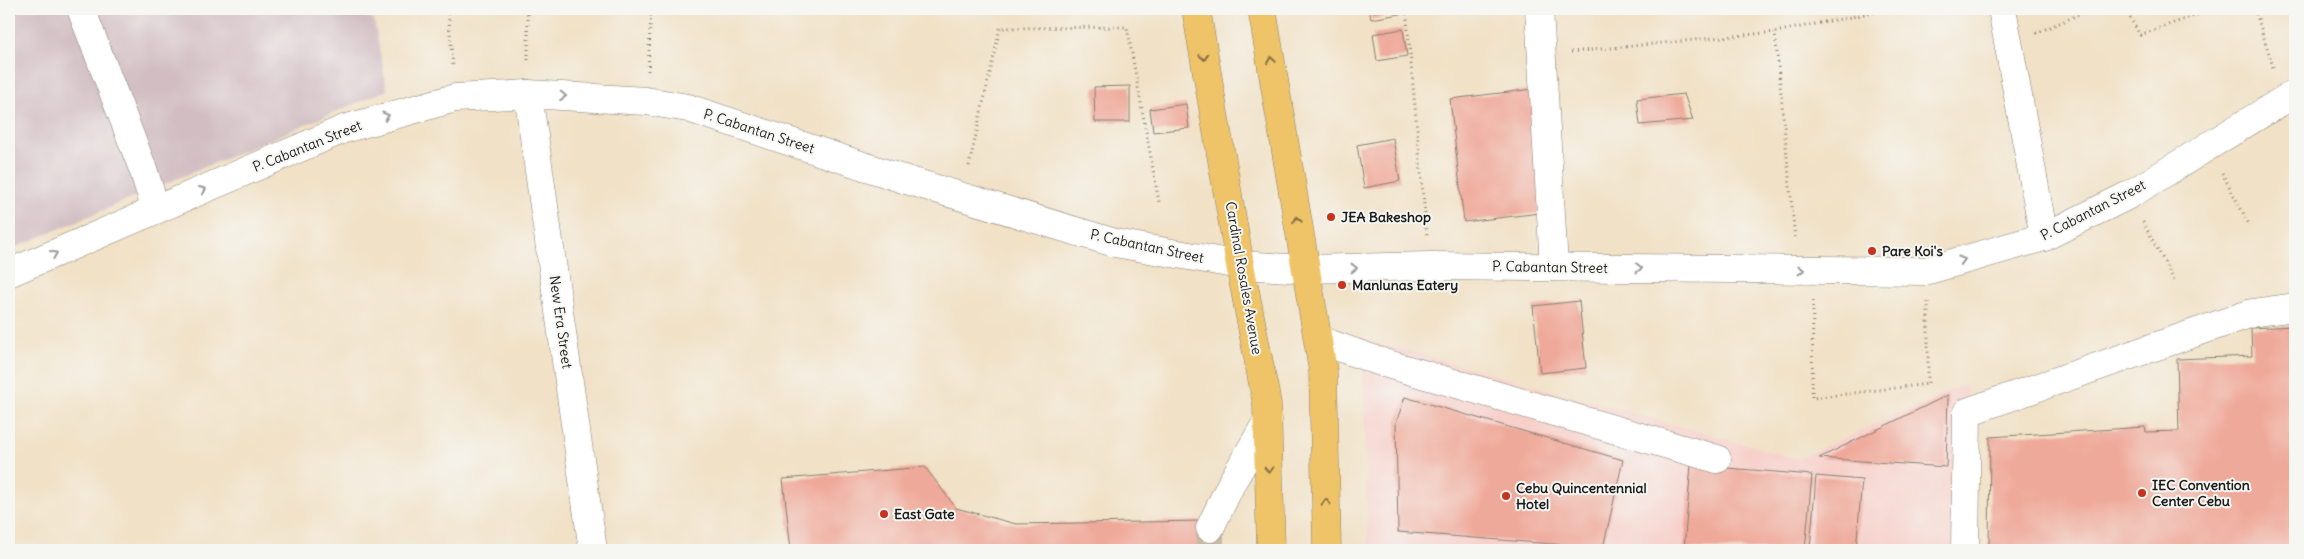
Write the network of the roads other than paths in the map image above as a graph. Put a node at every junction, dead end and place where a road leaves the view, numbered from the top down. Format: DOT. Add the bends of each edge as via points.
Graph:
graph roads {
  1 [pos="81,9"];
  2 [pos="1196,9"];
  3 [pos="1262,9"];
  4 [pos="1539,9"];
  5 [pos="2002,9"];
  6 [pos="528,94"];
  7 [pos="2289,96"];
  8 [pos="156,210"];
  9 [pos="2044,237"];
  10 [pos="1240,265"];
  11 [pos="1554,267"];
  12 [pos="1305,268"];
  13 [pos="9,273"];
  14 [pos="2295,307"];
  15 [pos="1318,340"];
  16 [pos="1268,420"];
  17 [pos="1717,459"];
  18 [pos="1210,528"];
  19 [pos="594,550"];
  20 [pos="1271,550"];
  21 [pos="1327,550"];
  22 [pos="1965,550"];
  1 -- 8 [label="street"];
  2 -- 10 [label="main road, Cardinal Rosales Avenue, one-way"];
  12 -- 3 [label="main road, one-way"];
  4 -- 11 [label="street"];
  5 -- 9 [label="street"];
  8 -- 6 [label="street, P. Cabantan Street, one-way" via="344,129 456,98"];
  6 -- 10 [label="street, P. Cabantan Street, one-way" via="688,108 1115,243"];
  6 -- 19 [label="street, New Era Street"];
  7 -- 9 [label="street, P. Cabantan Street" via="2129,195"];
  13 -- 8 [label="street, P. Cabantan Street, one-way"];
  11 -- 9 [label="street, P. Cabantan Street, one-way" via="1925,271"];
  10 -- 12 [label="street, P. Cabantan Street"];
  10 -- 16 [label="main road, Cardinal Rosales Avenue"];
  12 -- 11 [label="street, P. Cabantan Street, one-way"];
  12 -- 15 [label="main road"];
  14 -- 22 [label="street" via="2252,313 1967,412"];
  15 -- 17 [label="street" via="1384,363"];
  21 -- 15 [label="main road, one-way" via="1322,371"];
  16 -- 18 [label="street"];
  16 -- 20 [label="main road, Cardinal Rosales Avenue, one-way"];
}
